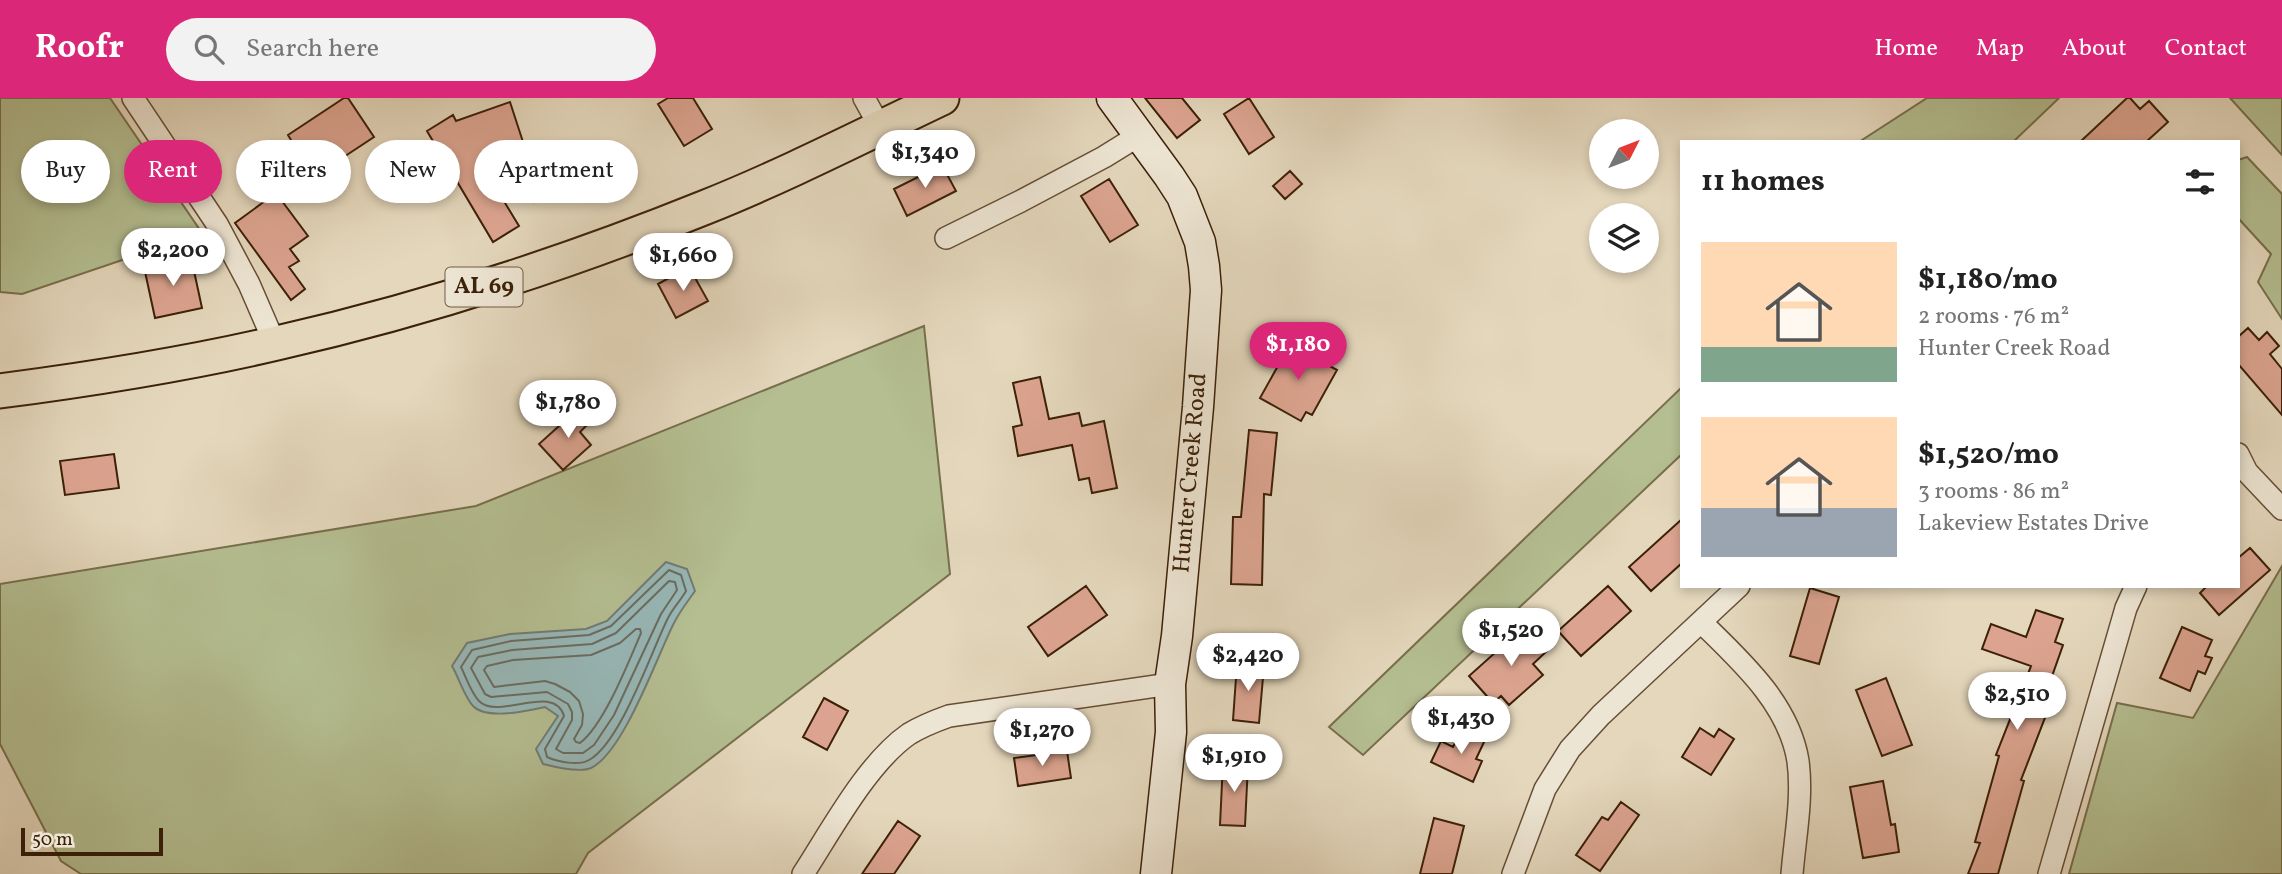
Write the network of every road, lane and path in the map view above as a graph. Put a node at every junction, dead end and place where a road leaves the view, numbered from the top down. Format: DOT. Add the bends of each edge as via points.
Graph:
graph roads {
  1 [pos="133,98"];
  2 [pos="864,98"];
  3 [pos="942,98"];
  4 [pos="1112,98"];
  5 [pos="880,127"];
  6 [pos="1138,136"];
  7 [pos="946,237"];
  8 [pos="275,344"];
  9 [pos="0,391"];
  10 [pos="2241,468"];
  11 [pos="2282,509"];
  12 [pos="1737,588"];
  13 [pos="2135,588"];
  14 [pos="1702,622"];
  15 [pos="1170,684"];
  16 [pos="803,874"];
  17 [pos="1156,874"];
  18 [pos="1513,874"];
  19 [pos="1792,874"];
  20 [pos="2049,874"];
  1 -- 8 [label="street" via="217,224"];
  2 -- 5 [label="street"];
  3 -- 5 [label="main road, AL 69"];
  4 -- 6 [label="main road, Hunter Creek Road"];
  5 -- 8 [label="main road, AL 69" via="718,202 580,254 449,298"];
  6 -- 7 [label="street"];
  6 -- 15 [label="main road, Hunter Creek Road" via="1182,196 1200,242 1206,290"];
  8 -- 9 [label="main road, AL 69"];
  10 -- 11 [label="street"];
  12 -- 14 [label="street"];
  13 -- 20 [label="street"];
  14 -- 18 [label="street" via="1570,749 1545,789"];
  14 -- 19 [label="street" via="1770,698 1791,738 1799,783"];
  15 -- 16 [label="street" via="949,716 928,723 890,751 860,786"];
  15 -- 17 [label="main road, Hunter Creek Road" via="1171,732"];
}
